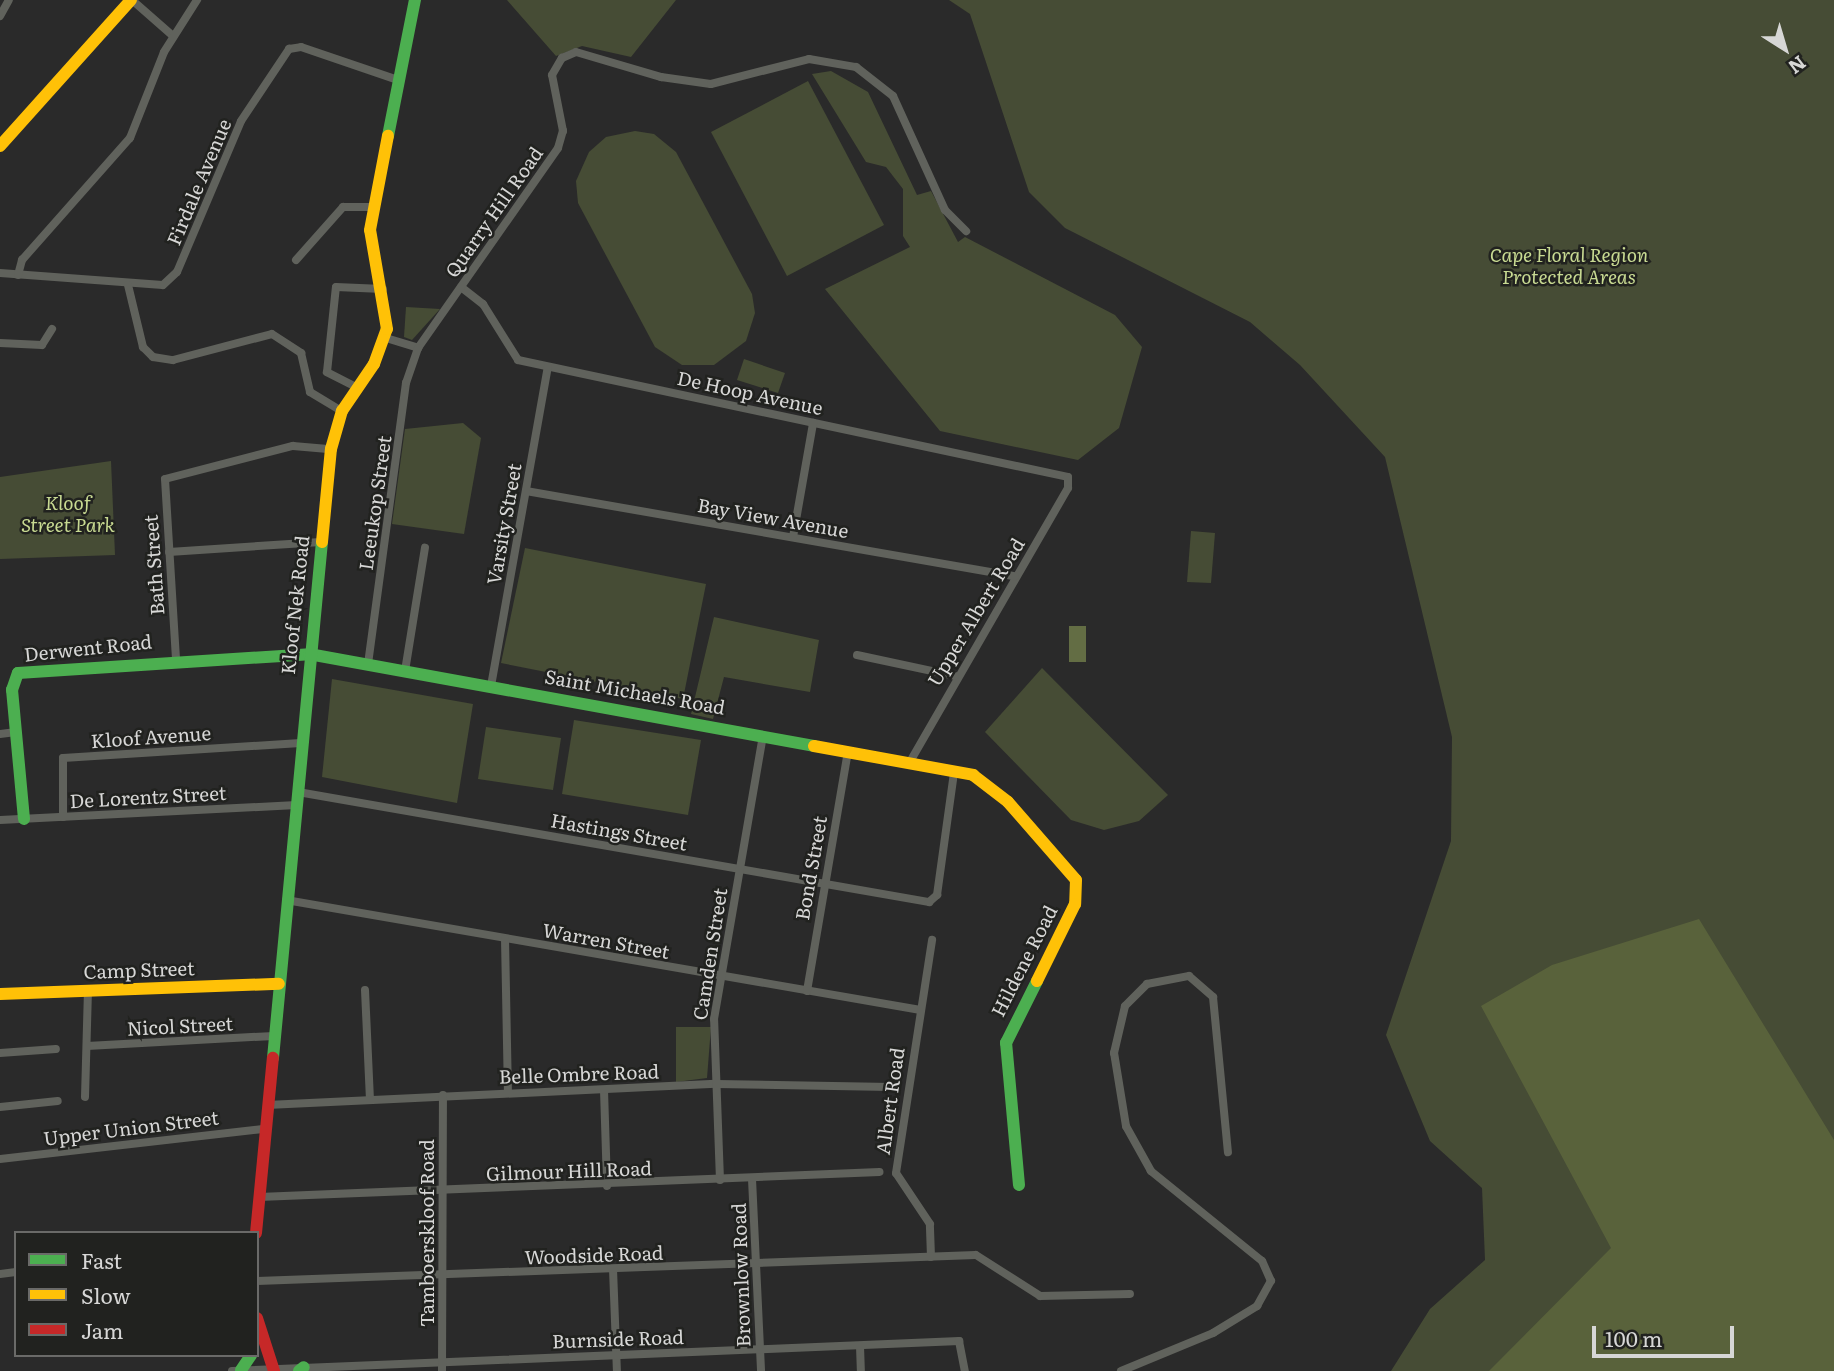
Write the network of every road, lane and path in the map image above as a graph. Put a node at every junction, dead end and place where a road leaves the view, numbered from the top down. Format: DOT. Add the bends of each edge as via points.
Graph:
graph roads {
  1 [pos="9,0"];
  2 [pos="131,0"];
  3 [pos="197,0"];
  4 [pos="415,0"];
  5 [pos="0,16"];
  6 [pos="173,36"];
  7 [pos="398,79"];
  8 [pos="0,146"];
  9 [pos="373,207"];
  10 [pos="966,231"];
  11 [pos="296,260"];
  12 [pos="0,273"];
  13 [pos="18,275"];
  14 [pos="128,285"];
  15 [pos="461,287"];
  16 [pos="383,289"];
  17 [pos="52,329"];
  18 [pos="386,338"];
  19 [pos="0,343"];
  20 [pos="418,348"];
  21 [pos="548,367"];
  22 [pos="358,388"];
  23 [pos="342,411"];
  24 [pos="813,423"];
  25 [pos="331,449"];
  26 [pos="1068,477"];
  27 [pos="526,491"];
  28 [pos="793,537"];
  29 [pos="321,542"];
  30 [pos="425,548"];
  31 [pos="169,552"];
  32 [pos="1015,576"];
  33 [pos="309,654"];
  34 [pos="856,655"];
  35 [pos="176,659"];
  36 [pos="369,664"];
  37 [pos="405,671"];
  38 [pos="955,676"];
  39 [pos="491,686"];
  40 [pos="16,732"];
  41 [pos="0,734"];
  42 [pos="763,735"];
  43 [pos="301,743"];
  44 [pos="848,751"];
  45 [pos="909,763"];
  46 [pos="954,772"];
  47 [pos="298,799"];
  48 [pos="63,817"];
  49 [pos="24,819"];
  50 [pos="0,820"];
  51 [pos="740,869"];
  52 [pos="824,884"];
  53 [pos="286,900"];
  54 [pos="505,939"];
  55 [pos="932,940"];
  56 [pos="722,976"];
  57 [pos="279,984"];
  58 [pos="365,990"];
  59 [pos="88,991"];
  60 [pos="807,991"];
  61 [pos="0,994"];
  62 [pos="922,1010"];
  63 [pos="274,1037"];
  64 [pos="87,1046"];
  65 [pos="56,1049"];
  66 [pos="0,1053"];
  67 [pos="716,1084"];
  68 [pos="891,1087"];
  69 [pos="604,1090"];
  70 [pos="508,1093"];
  71 [pos="443,1095"];
  72 [pos="85,1097"];
  73 [pos="370,1099"];
  74 [pos="58,1101"];
  75 [pos="267,1105"];
  76 [pos="0,1107"];
  77 [pos="265,1129"];
  78 [pos="1228,1152"];
  79 [pos="0,1159"];
  80 [pos="879,1172"];
  81 [pos="752,1179"];
  82 [pos="720,1180"];
  83 [pos="1019,1185"];
  84 [pos="607,1186"];
  85 [pos="443,1191"];
  86 [pos="259,1197"];
  87 [pos="256,1231"];
  88 [pos="931,1257"];
  89 [pos="757,1264"];
  90 [pos="614,1269"];
  91 [pos="442,1276"];
  92 [pos="259,1281"];
  93 [pos="1130,1294"];
  94 [pos="259,1324"];
  95 [pos="860,1346"];
  96 [pos="760,1349"];
  97 [pos="616,1355"];
  98 [pos="442,1366"];
  99 [pos="301,1369"];
  100 [pos="273,1370"];
  101 [pos="232,1371"];
  102 [pos="241,1371"];
  103 [pos="617,1371"];
  104 [pos="761,1371"];
  105 [pos="861,1371"];
  106 [pos="965,1371"];
  107 [pos="1121,1371"];
  1 -- 5 [label="street"];
  2 -- 6 [label="street"];
  2 -- 8 [label="street"];
  3 -- 6 [label="street"];
  4 -- 7 [label="street"];
  6 -- 13 [label="street" via="130,138 22,260"];
  7 -- 9 [label="street"];
  7 -- 14 [label="street, Firdale Avenue" via="301,47 289,49 241,121 174,277 157,287"];
  9 -- 11 [label="street" via="342,207"];
  9 -- 16 [label="street" via="371,250"];
  10 -- 15 [label="street, Quarry Hill Road" via="945,209 900,106 856,67 808,60 710,84 661,77 576,52 557,63 551,82 561,142"];
  12 -- 13 [label="street, Firdale Avenue"];
  13 -- 14 [label="street, Firdale Avenue"];
  14 -- 23 [label="street" via="143,347 153,357 168,361 272,334 301,353 310,392"];
  15 -- 20 [label="street, Quarry Hill Road"];
  15 -- 21 [label="street, De Hoop Avenue" via="483,304 512,356"];
  16 -- 18 [label="street"];
  16 -- 22 [label="street" via="336,287 327,372"];
  17 -- 19 [label="street" via="42,345"];
  18 -- 20 [label="street"];
  18 -- 22 [label="street, Kloof Nek Road"];
  20 -- 36 [label="street, Leeukop Street" via="406,383"];
  21 -- 24 [label="street, De Hoop Avenue"];
  21 -- 27 [label="street, Varsity Street"];
  22 -- 23 [label="street, Kloof Nek Road"];
  23 -- 25 [label="street, Kloof Nek Road"];
  24 -- 26 [label="street, De Hoop Avenue"];
  24 -- 28 [label="street"];
  25 -- 29 [label="street, Kloof Nek Road"];
  25 -- 31 [label="street, Bath Street" via="293,446 173,474 163,487"];
  26 -- 32 [label="street, Upper Albert Road" via="1068,488"];
  27 -- 28 [label="street, Bay View Avenue"];
  27 -- 39 [label="street, Varsity Street"];
  28 -- 32 [label="street, Bay View Avenue"];
  29 -- 31 [label="street"];
  29 -- 33 [label="street, Kloof Nek Road"];
  30 -- 37 [label="street"];
  31 -- 35 [label="street, Bath Street"];
  32 -- 38 [label="street, Upper Albert Road"];
  33 -- 35 [label="street, Derwent Road"];
  33 -- 36 [label="street, Saint Michaels Road"];
  33 -- 43 [label="street, Kloof Nek Road"];
  34 -- 38 [label="street"];
  35 -- 40 [label="street, Derwent Road" via="21,671 12,683"];
  36 -- 37 [label="street, Saint Michaels Road"];
  37 -- 39 [label="street, Saint Michaels Road"];
  38 -- 45 [label="street, Upper Albert Road"];
  39 -- 42 [label="street, Saint Michaels Road"];
  40 -- 41 [label="street"];
  40 -- 49 [label="street, Derwent Road"];
  42 -- 44 [label="street, Saint Michaels Road"];
  42 -- 51 [label="street, Camden Street"];
  43 -- 47 [label="street, Kloof Nek Road"];
  43 -- 48 [label="street, Kloof Avenue" via="62,758"];
  44 -- 45 [label="street, Saint Michaels Road"];
  44 -- 52 [label="street, Bond Street"];
  45 -- 46 [label="street, Saint Michaels Road"];
  46 -- 52 [label="street, Hastings Street" via="934,900"];
  46 -- 83 [label="street, Hildene Road" via="994,788 1076,880 1075,904 1006,1043"];
  47 -- 48 [label="street, De Lorentz Street"];
  47 -- 51 [label="street, Hastings Street"];
  47 -- 53 [label="street, Kloof Nek Road"];
  48 -- 49 [label="street, De Lorentz Street"];
  49 -- 50 [label="street, De Lorentz Street"];
  51 -- 52 [label="street, Hastings Street"];
  51 -- 56 [label="street, Camden Street"];
  52 -- 60 [label="street, Bond Street"];
  53 -- 54 [label="street, Warren Street"];
  53 -- 57 [label="street, Kloof Nek Road"];
  54 -- 56 [label="street, Warren Street"];
  54 -- 70 [label="street"];
  55 -- 62 [label="street, Albert Road"];
  56 -- 60 [label="street, Warren Street"];
  56 -- 67 [label="street, Camden Street" via="714,1019"];
  57 -- 59 [label="street, Camp Street"];
  57 -- 63 [label="street, Kloof Nek Road"];
  58 -- 73 [label="street"];
  59 -- 61 [label="street, Camp Street"];
  59 -- 64 [label="street"];
  60 -- 62 [label="street, Warren Street"];
  62 -- 88 [label="street, Albert Road" via="896,1174 930,1224"];
  63 -- 64 [label="street, Nicol Street"];
  63 -- 75 [label="street, Kloof Nek Road"];
  64 -- 72 [label="street"];
  65 -- 66 [label="street"];
  67 -- 68 [label="street, Belle Ombre Road"];
  67 -- 69 [label="street, Belle Ombre Road"];
  67 -- 82 [label="street, Camden Street"];
  69 -- 70 [label="street, Belle Ombre Road"];
  69 -- 84 [label="street"];
  70 -- 71 [label="street, Belle Ombre Road"];
  71 -- 73 [label="street, Belle Ombre Road"];
  71 -- 85 [label="street, Tamboerskloof Road"];
  73 -- 75 [label="street, Belle Ombre Road"];
  74 -- 76 [label="street"];
  75 -- 77 [label="street, Kloof Nek Road"];
  77 -- 79 [label="street, Upper Union Street"];
  77 -- 86 [label="street, Kloof Nek Road"];
  78 -- 107 [label="street" via="1215,1002 1194,978 1156,980 1136,991 1120,1018 1114,1059 1126,1126 1151,1171 1262,1261 1270,1287 1257,1306 1201,1340"];
  80 -- 81 [label="street, Gilmour Hill Road"];
  81 -- 82 [label="street, Gilmour Hill Road"];
  81 -- 89 [label="street, Brownlow Road"];
  82 -- 84 [label="street, Gilmour Hill Road"];
  84 -- 85 [label="street, Gilmour Hill Road"];
  85 -- 86 [label="street, Gilmour Hill Road"];
  85 -- 91 [label="street, Tamboerskloof Road"];
  86 -- 87 [label="street, Kloof Nek Road"];
  88 -- 89 [label="street, Woodside Road"];
  88 -- 93 [label="street, Woodside Road" via="983,1255 1040,1296"];
  89 -- 90 [label="street, Woodside Road"];
  89 -- 96 [label="street, Brownlow Road"];
  90 -- 91 [label="street, Woodside Road"];
  90 -- 97 [label="street"];
  91 -- 92 [label="street, Woodside Road"];
  91 -- 98 [label="street, Tamboerskloof Road"];
  94 -- 100 [label="street"];
  95 -- 96 [label="street, Burnside Road"];
  95 -- 105 [label="street"];
  95 -- 106 [label="street, Burnside Road" via="963,1343"];
  96 -- 97 [label="street, Burnside Road"];
  96 -- 104 [label="street, Brownlow Road"];
  97 -- 98 [label="street, Burnside Road"];
  97 -- 103 [label="street"];
  98 -- 99 [label="street, Burnside Road"];
  99 -- 100 [label="street, Burnside Road"];
  100 -- 102 [label="street"];
  101 -- 102 [label="street"];
}
